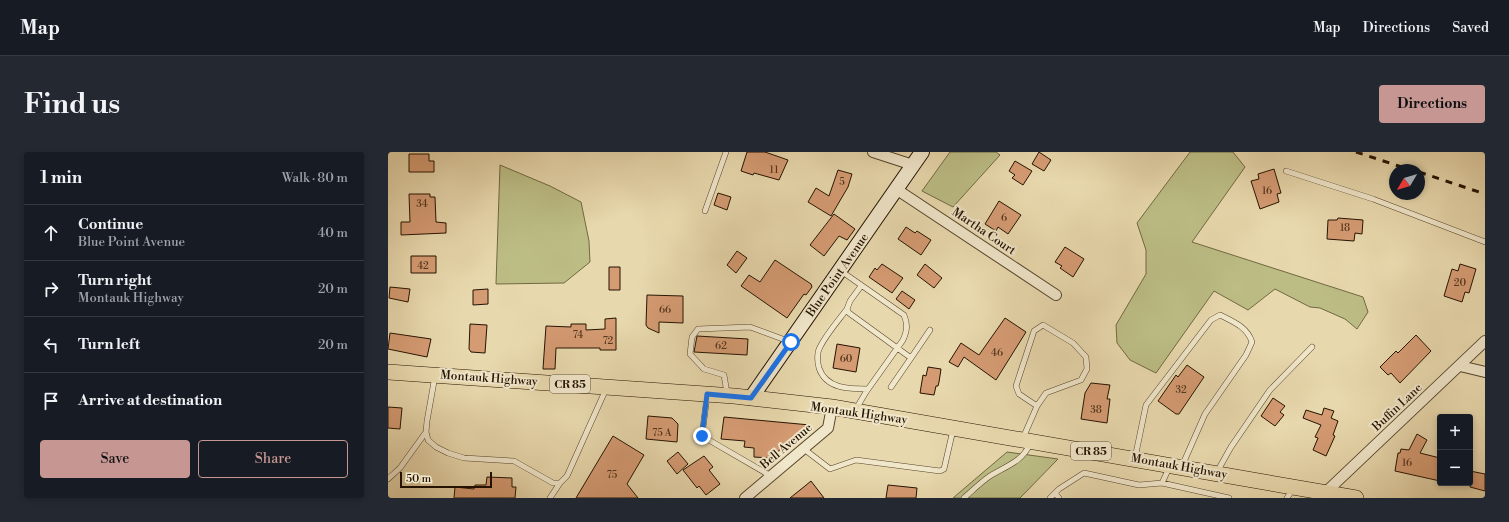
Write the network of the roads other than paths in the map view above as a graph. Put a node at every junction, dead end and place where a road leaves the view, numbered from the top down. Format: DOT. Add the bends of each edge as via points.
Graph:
graph roads {
  1 [pos="726,152"];
  2 [pos="872,152"];
  3 [pos="922,152"];
  4 [pos="913,165"];
  5 [pos="1286,171"];
  6 [pos="896,189"];
  7 [pos="705,211"];
  8 [pos="1485,242"];
  9 [pos="841,271"];
  10 [pos="861,286"];
  11 [pos="1056,295"];
  12 [pos="847,309"];
  13 [pos="930,330"];
  14 [pos="1485,341"];
  15 [pos="791,342"];
  16 [pos="1312,347"];
  17 [pos="898,348"];
  18 [pos="911,358"];
  19 [pos="1460,366"];
  20 [pos="388,372"];
  21 [pos="1485,372"];
  22 [pos="436,375"];
  23 [pos="607,386"];
  24 [pos="891,387"];
  25 [pos="868,389"];
  26 [pos="707,394"];
  27 [pos="727,396"];
  28 [pos="751,398"];
  29 [pos="1037,406"];
  30 [pos="832,407"];
  31 [pos="856,411"];
  32 [pos="953,427"];
  33 [pos="426,432"];
  34 [pos="1027,440"];
  35 [pos="804,449"];
  36 [pos="1135,458"];
  37 [pos="1176,466"];
  38 [pos="1216,473"];
  39 [pos="771,476"];
  40 [pos="388,479"];
  41 [pos="560,483"];
  42 [pos="1162,483"];
  43 [pos="1291,492"];
  44 [pos="1326,492"];
  45 [pos="1055,493"];
  46 [pos="1351,497"];
  47 [pos="550,498"];
  48 [pos="745,498"];
  49 [pos="964,498"];
  50 [pos="1050,498"];
  51 [pos="1059,498"];
  52 [pos="1229,498"];
  1 -- 7 [label="lane"];
  2 -- 4 [label="street"];
  3 -- 4 [label="street, Blue Point Avenue"];
  4 -- 6 [label="street, Blue Point Avenue"];
  5 -- 8 [label="lane" via="1373,199"];
  6 -- 9 [label="street, Blue Point Avenue"];
  6 -- 11 [label="street, Martha Court"];
  9 -- 10 [label="lane"];
  9 -- 15 [label="street, Blue Point Avenue"];
  10 -- 12 [label="lane"];
  10 -- 17 [label="lane" via="904,315 907,332"];
  12 -- 17 [label="lane"];
  12 -- 25 [label="lane" via="819,347 818,365 821,373 833,385"];
  13 -- 18 [label="lane"];
  14 -- 19 [label="street, Buffin Lane"];
  15 -- 27 [label="lane" via="750,327 698,329 692,337 690,354 704,369 724,375"];
  15 -- 28 [label="street, Blue Point Avenue"];
  16 -- 38 [label="lane" via="1270,390"];
  17 -- 18 [label="lane"];
  17 -- 25 [label="lane"];
  18 -- 24 [label="lane"];
  19 -- 21 [label="street"];
  19 -- 44 [label="street, Buffin Lane"];
  20 -- 22 [label="main road, Montauk Highway / CR 85"];
  22 -- 23 [label="main road, Montauk Highway / CR 85"];
  22 -- 33 [label="lane"];
  23 -- 26 [label="main road, Montauk Highway / CR 85"];
  23 -- 41 [label="lane" via="567,476"];
  25 -- 31 [label="lane"];
  26 -- 27 [label="main road, Montauk Highway / CR 85"];
  26 -- 39 [label="lane" via="702,436"];
  27 -- 28 [label="main road, Montauk Highway / CR 85"];
  28 -- 30 [label="main road, Montauk Highway / CR 85"];
  29 -- 29 [label="lane" via="1019,394 1016,386 1034,331 1043,325 1072,343 1086,357 1087,370 1081,380 1046,393"];
  29 -- 34 [label="lane"];
  30 -- 31 [label="main road, Montauk Highway / CR 85"];
  30 -- 35 [label="street, Bell Avenue" via="828,428"];
  31 -- 32 [label="main road, Montauk Highway / CR 85"];
  32 -- 34 [label="main road, Montauk Highway / CR 85"];
  32 -- 35 [label="lane" via="944,469 940,471 856,460 830,469"];
  33 -- 40 [label="lane" via="400,468"];
  33 -- 41 [label="lane" via="428,440 448,453 464,458 514,461 554,483"];
  34 -- 36 [label="main road, Montauk Highway / CR 85"];
  34 -- 49 [label="lane" via="1025,454 990,476"];
  35 -- 39 [label="street, Bell Avenue"];
  36 -- 37 [label="main road, Montauk Highway / CR 85"];
  36 -- 37 [label="lane" via="1146,405 1210,320 1220,315 1236,322 1249,333 1252,342 1246,355 1205,414"];
  37 -- 38 [label="main road, Montauk Highway / CR 85"];
  37 -- 42 [label="lane"];
  38 -- 43 [label="main road, Montauk Highway / CR 85"];
  39 -- 48 [label="street, Bell Avenue"];
  41 -- 47 [label="lane"];
  42 -- 45 [label="lane" via="1139,485 1084,473"];
  42 -- 52 [label="lane"];
  43 -- 44 [label="main road, Montauk Highway / CR 85"];
  44 -- 46 [label="main road, CR 85"];
  45 -- 50 [label="lane"];
  45 -- 51 [label="lane"];
}
